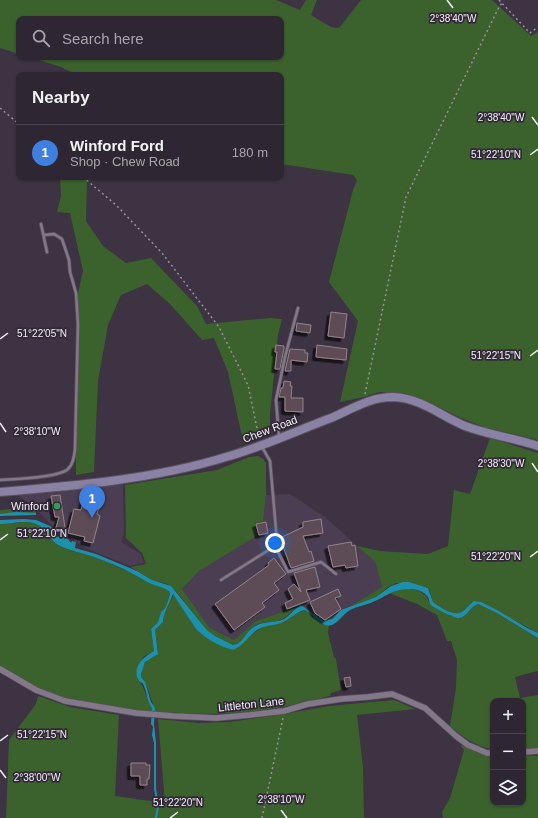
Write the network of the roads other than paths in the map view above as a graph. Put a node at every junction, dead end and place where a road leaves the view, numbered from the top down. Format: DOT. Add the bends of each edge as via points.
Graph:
graph roads {
  1 [pos="41,224"];
  2 [pos="44,235"];
  3 [pos="47,252"];
  4 [pos="298,308"];
  5 [pos="279,438"];
  6 [pos="261,445"];
  7 [pos="538,446"];
  8 [pos="0,480"];
  9 [pos="0,492"];
  10 [pos="275,546"];
  11 [pos="336,574"];
  12 [pos="222,580"];
  13 [pos="0,669"];
  14 [pos="538,751"];
  15 [pos="526,752"];
  16 [pos="490,753"];
  1 -- 2 [label="lane"];
  2 -- 3 [label="lane"];
  2 -- 8 [label="lane" via="54,234 62,239 76,293 78,324 75,450 68,469 57,474"];
  4 -- 5 [label="lane" via="276,400"];
  5 -- 6 [label="main road, Chew Road"];
  5 -- 7 [label="main road, Chew Road" via="363,403 380,398 405,398 428,406 466,426"];
  6 -- 9 [label="main road, Chew Road" via="220,459 140,476"];
  6 -- 10 [label="lane" via="270,461 277,541"];
  10 -- 11 [label="lane" via="288,572 321,562"];
  10 -- 12 [label="lane"];
  13 -- 16 [label="street, Littleton Lane" via="36,690 66,700 136,714 216,718 284,711 308,704 392,694 425,708 468,745"];
  14 -- 15 [label="street"];
}
